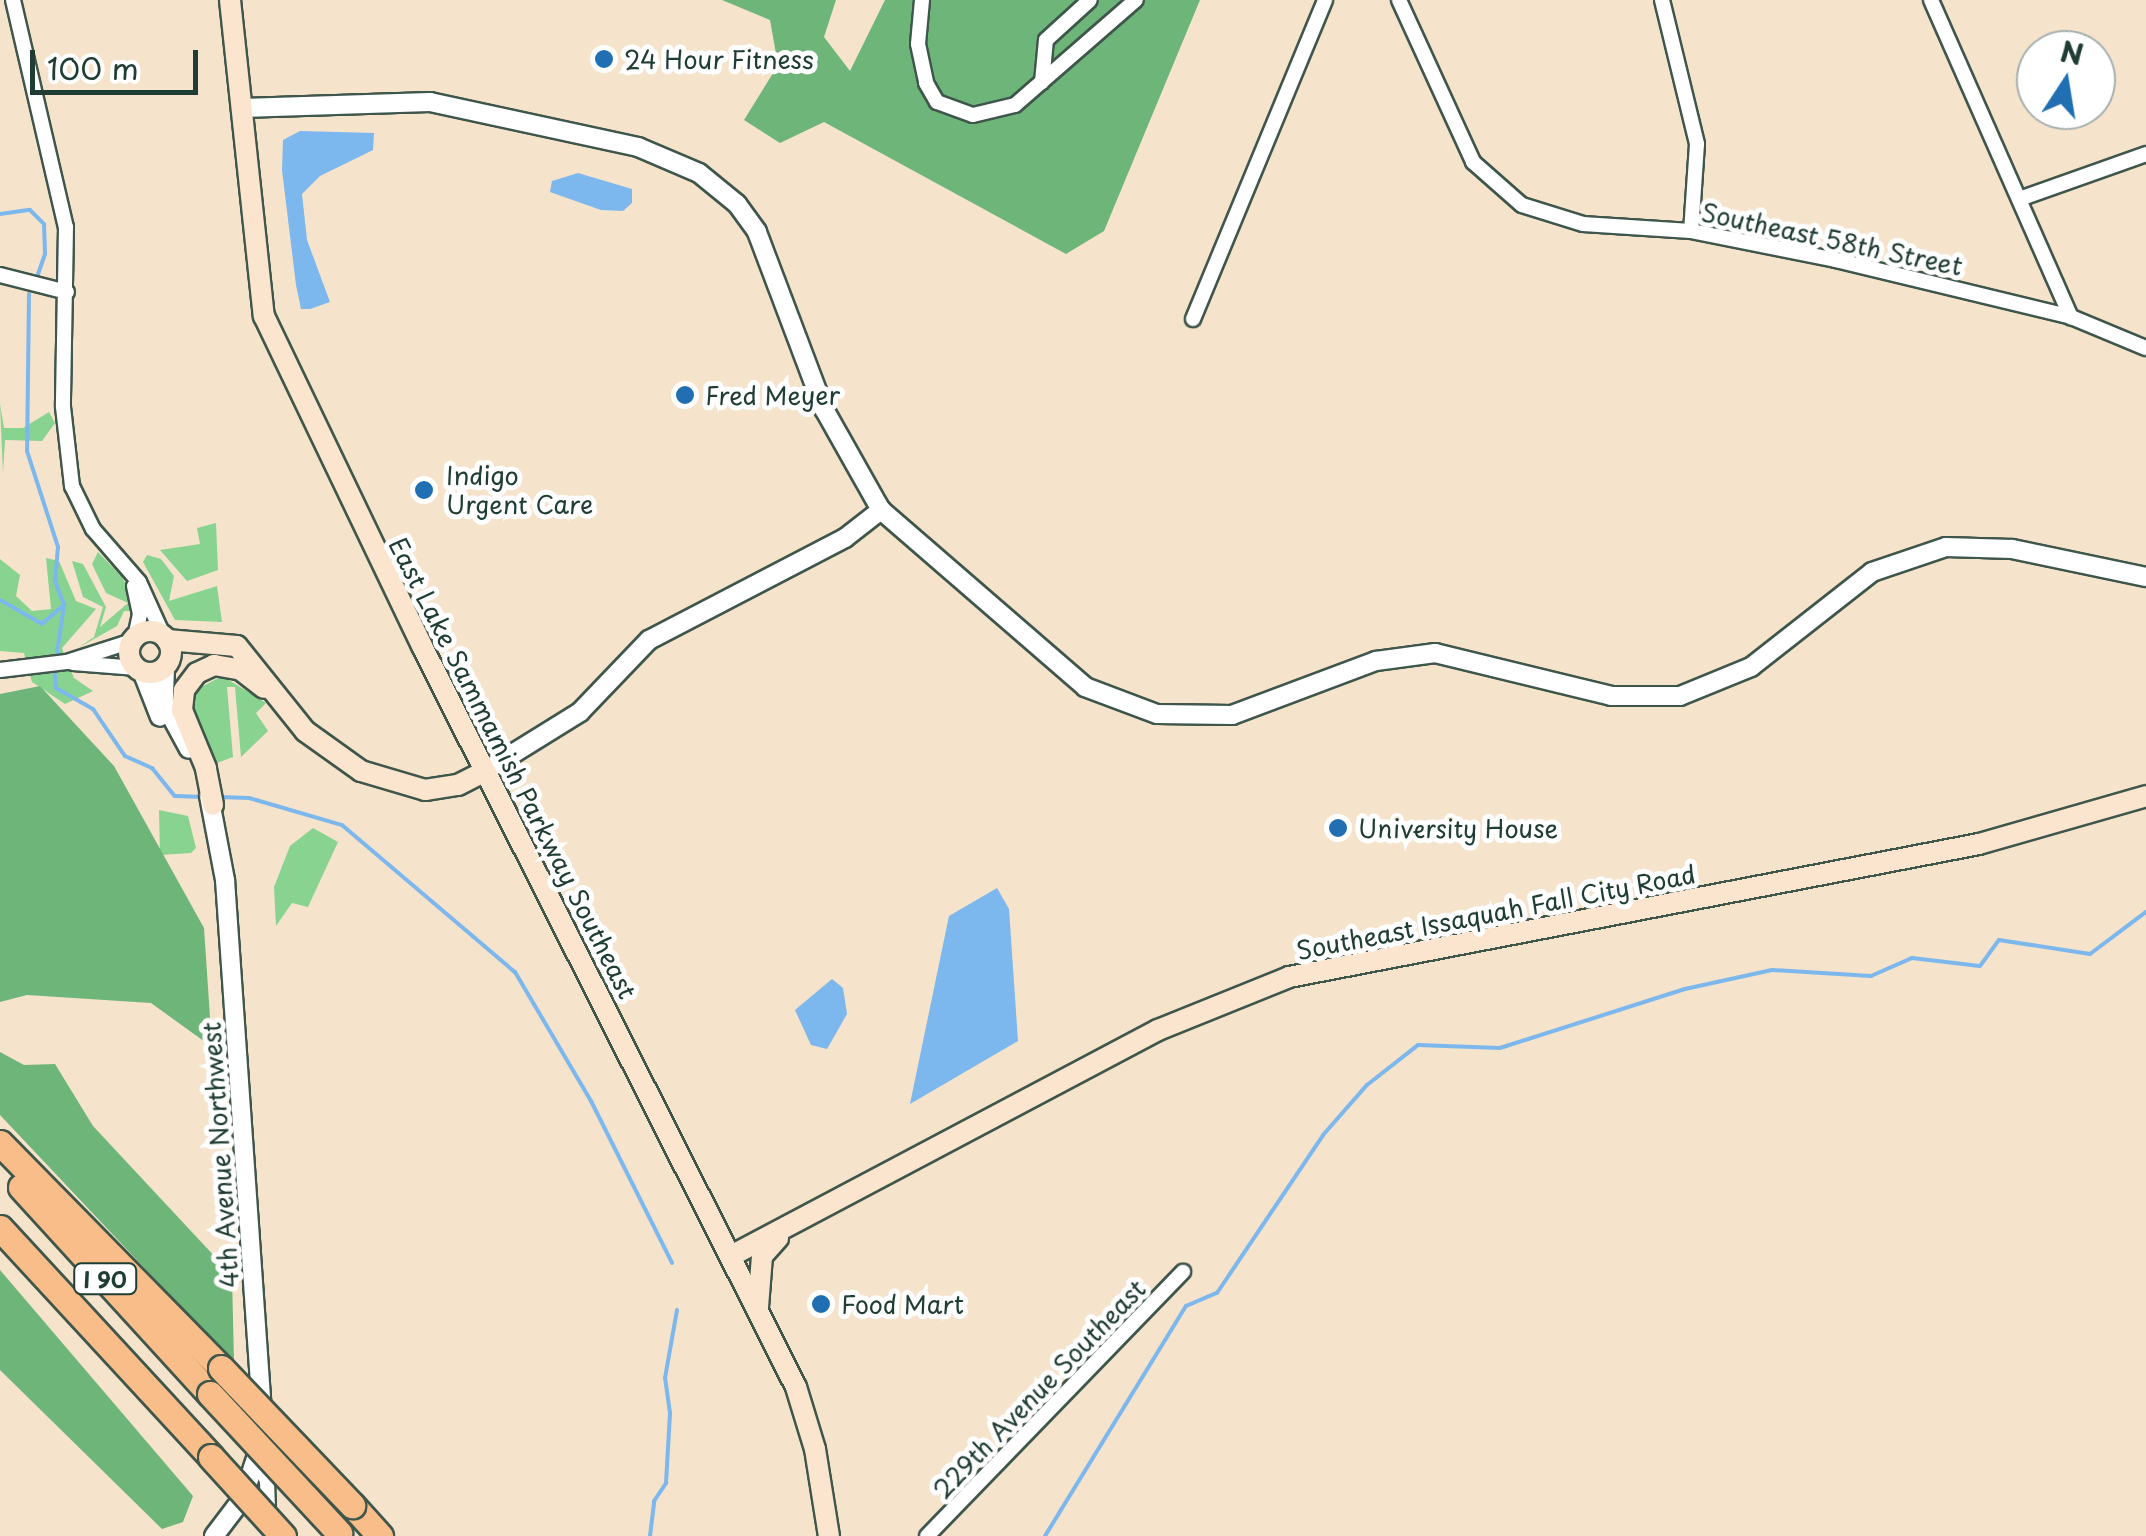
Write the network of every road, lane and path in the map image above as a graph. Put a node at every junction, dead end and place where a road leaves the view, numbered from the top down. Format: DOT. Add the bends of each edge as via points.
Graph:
graph roads {
  1 [pos="13,0"];
  2 [pos="230,0"];
  3 [pos="922,0"];
  4 [pos="1090,0"];
  5 [pos="1136,0"];
  6 [pos="1326,0"];
  7 [pos="1398,0"];
  8 [pos="1662,0"];
  9 [pos="1931,0"];
  10 [pos="1042,82"];
  11 [pos="242,108"];
  12 [pos="2146,154"];
  13 [pos="2022,198"];
  14 [pos="1690,231"];
  15 [pos="0,275"];
  16 [pos="67,292"];
  17 [pos="2071,317"];
  18 [pos="1193,319"];
  19 [pos="2146,348"];
  20 [pos="881,510"];
  21 [pos="130,571"];
  22 [pos="2146,577"];
  23 [pos="165,637"];
  24 [pos="134,639"];
  25 [pos="91,660"];
  26 [pos="166,664"];
  27 [pos="256,665"];
  28 [pos="140,669"];
  29 [pos="0,670"];
  30 [pos="277,698"];
  31 [pos="486,770"];
  32 [pos="202,774"];
  33 [pos="2146,796"];
  34 [pos="214,810"];
  35 [pos="0,1143"];
  36 [pos="0,1164"];
  37 [pos="802,1218"];
  38 [pos="0,1228"];
  39 [pos="731,1256"];
  40 [pos="1183,1272"];
  41 [pos="758,1310"];
  42 [pos="209,1462"];
  43 [pos="257,1462"];
  44 [pos="340,1535"];
  45 [pos="929,1535"];
  46 [pos="214,1536"];
  47 [pos="260,1536"];
  48 [pos="268,1536"];
  49 [pos="284,1536"];
  50 [pos="380,1536"];
  51 [pos="829,1536"];
  1 -- 16 [label="street" via="64,209"];
  2 -- 11 [label="main road, East Lake Sammamish Parkway Southeast"];
  3 -- 10 [label="street" via="921,68 937,102 960,114 990,115"];
  4 -- 10 [label="street" via="1046,40"];
  5 -- 10 [label="street"];
  6 -- 18 [label="street"];
  7 -- 14 [label="street, Southeast 58th Street" via="1461,142 1505,195 1582,224"];
  8 -- 14 [label="street" via="1698,144"];
  9 -- 13 [label="street"];
  11 -- 20 [label="street" via="413,99 638,147 698,173 757,232 824,408"];
  11 -- 31 [label="main road, East Lake Sammamish Parkway Southeast" via="250,234 264,316"];
  12 -- 13 [label="street"];
  13 -- 17 [label="street"];
  14 -- 17 [label="street, Southeast 58th Street"];
  15 -- 16 [label="street"];
  16 -- 21 [label="street" via="63,407 72,486 85,517"];
  17 -- 19 [label="street, Southeast 58th Street"];
  20 -- 22 [label="street" via="1085,687 1157,714 1210,717 1264,706 1376,661 1414,653 1483,660 1611,696 1680,696 1751,666 1872,572 1946,546 2012,549"];
  20 -- 31 [label="street" via="845,538 649,640 580,712"];
  21 -- 23 [label="street"];
  21 -- 24 [label="street" via="140,614"];
  23 -- 24 [label="main road" via="149,631"];
  23 -- 26 [label="main road"];
  23 -- 27 [label="main road" via="227,642"];
  24 -- 25 [label="street"];
  24 -- 28 [label="main road"];
  25 -- 28 [label="street"];
  25 -- 29 [label="street"];
  26 -- 27 [label="main road" via="208,652"];
  26 -- 28 [label="main road"];
  26 -- 32 [label="street" via="164,702"];
  27 -- 30 [label="main road"];
  28 -- 32 [label="street" via="162,721"];
  30 -- 31 [label="main road" via="331,753 388,782 438,789"];
  30 -- 32 [label="main road" via="228,665 205,668 190,680 182,710"];
  31 -- 39 [label="main road, East Lake Sammamish Parkway Southeast"];
  32 -- 34 [label="main road"];
  33 -- 37 [label="main road, Southeast Issaquah Fall City Road" via="1979,844 1289,977 1088,1065"];
  34 -- 43 [label="street, 4th Avenue Northwest" via="230,944 262,1396"];
  35 -- 50 [label="highway, bridge"];
  36 -- 44 [label="highway, I 90, bridge"];
  37 -- 39 [label="main road, Southeast Issaquah Fall City Road"];
  37 -- 41 [label="main road" via="762,1256"];
  38 -- 42 [label="highway, I 90"];
  39 -- 41 [label="main road, East Lake Sammamish Parkway Southeast"];
  40 -- 45 [label="street, 229th Avenue Southeast"];
  41 -- 51 [label="main road, East Lake Sammamish Parkway Southeast" via="810,1427"];
  42 -- 47 [label="highway"];
  42 -- 49 [label="highway, bridge"];
  43 -- 46 [label="street, 4th Avenue Northwest" via="243,1498"];
  43 -- 48 [label="street" via="267,1481"];
}
